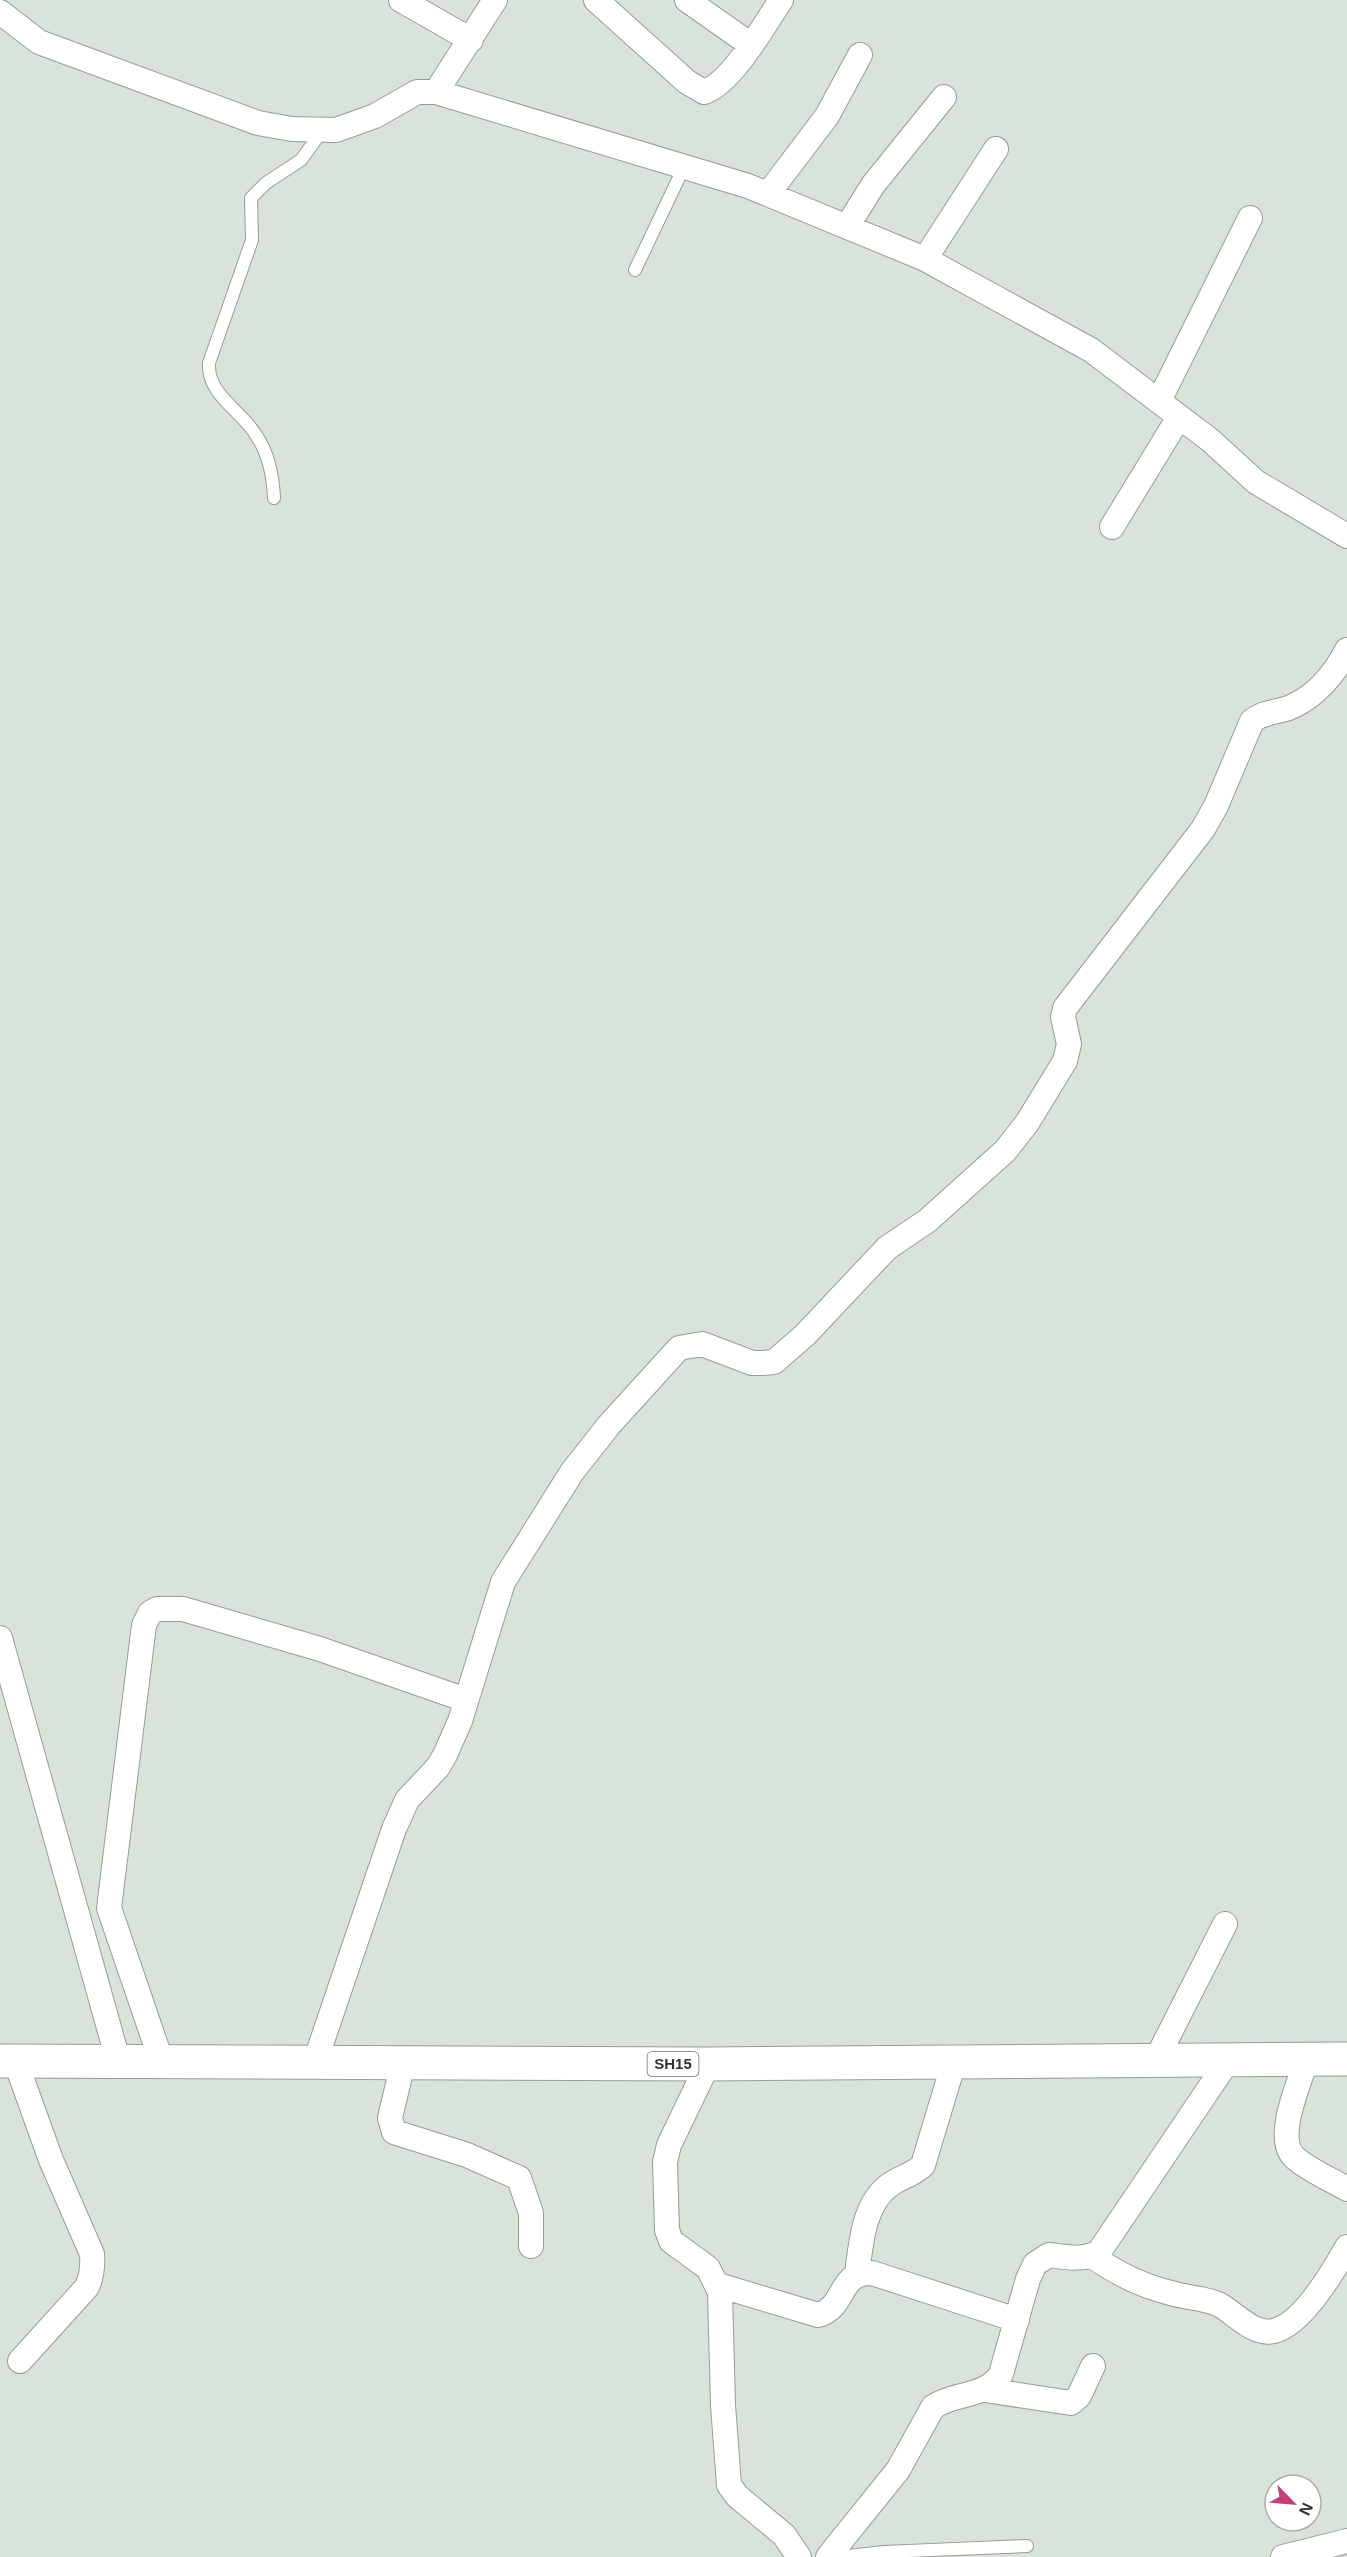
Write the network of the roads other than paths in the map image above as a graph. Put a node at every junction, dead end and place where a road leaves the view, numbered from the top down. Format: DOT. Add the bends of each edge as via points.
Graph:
graph roads {
  1 [pos="401,0"];
  2 [pos="495,0"];
  3 [pos="596,0"];
  4 [pos="687,0"];
  5 [pos="781,0"];
  6 [pos="0,12"];
  7 [pos="471,40"];
  8 [pos="751,45"];
  9 [pos="860,56"];
  10 [pos="436,92"];
  11 [pos="944,97"];
  12 [pos="322,131"];
  13 [pos="996,149"];
  14 [pos="684,168"];
  15 [pos="768,194"];
  16 [pos="1250,218"];
  17 [pos="848,225"];
  18 [pos="926,259"];
  19 [pos="635,270"];
  20 [pos="1159,401"];
  21 [pos="1179,417"];
  22 [pos="274,498"];
  23 [pos="1112,527"];
  24 [pos="1347,536"];
  25 [pos="1347,650"];
  26 [pos="0,1638"];
  27 [pos="466,1700"];
  28 [pos="1225,1924"];
  29 [pos="1307,2058"];
  30 [pos="1229,2059"];
  31 [pos="1347,2059"];
  32 [pos="7,2060"];
  33 [pos="118,2060"];
  34 [pos="1156,2060"];
  35 [pos="160,2061"];
  36 [pos="315,2062"];
  37 [pos="403,2062"];
  38 [pos="954,2062"];
  39 [pos="708,2064"];
  40 [pos="1347,2189"];
  41 [pos="531,2246"];
  42 [pos="1347,2247"];
  43 [pos="1092,2256"];
  44 [pos="857,2274"];
  45 [pos="718,2285"];
  46 [pos="1017,2320"];
  47 [pos="20,2361"];
  48 [pos="1093,2366"];
  49 [pos="985,2390"];
  50 [pos="1347,2541"];
  51 [pos="1027,2546"];
  52 [pos="799,2557"];
  53 [pos="828,2557"];
  54 [pos="839,2557"];
  55 [pos="1284,2557"];
  1 -- 7 [label="street"];
  2 -- 7 [label="street"];
  3 -- 8 [label="street" via="687,82 704,92 722,80"];
  4 -- 8 [label="street"];
  5 -- 8 [label="street"];
  6 -- 12 [label="street" via="39,42 242,118"];
  7 -- 10 [label="street"];
  9 -- 15 [label="street" via="827,116"];
  10 -- 12 [label="street" via="417,92 355,125"];
  10 -- 14 [label="street"];
  11 -- 17 [label="street" via="873,185"];
  12 -- 22 [label="lane" via="301,160 251,198 252,240 209,363 210,380 218,393 244,418 265,451 273,476"];
  13 -- 18 [label="street"];
  14 -- 15 [label="street"];
  14 -- 19 [label="lane"];
  15 -- 17 [label="street"];
  16 -- 20 [label="street"];
  17 -- 18 [label="street"];
  18 -- 20 [label="street" via="1091,350"];
  20 -- 21 [label="street"];
  21 -- 23 [label="street"];
  21 -- 24 [label="street" via="1271,493"];
  25 -- 27 [label="street" via="1329,678 1307,698 1252,721 1203,828 1065,1008 1069,1044 1065,1061 1005,1151 927,1221 887,1248 805,1335 774,1362 752,1363 702,1344 679,1348 609,1425 572,1472 503,1582"];
  26 -- 33 [label="street"];
  27 -- 35 [label="street" via="320,1649 183,1609 158,1609 150,1613 144,1625 109,1908"];
  27 -- 36 [label="street" via="441,1761 407,1800 394,1828"];
  28 -- 34 [label="street"];
  29 -- 30 [label="main road, SH15"];
  29 -- 31 [label="main road, SH15"];
  29 -- 40 [label="street" via="1285,2140 1295,2158"];
  30 -- 34 [label="main road, SH15"];
  30 -- 43 [label="street" via="1106,2244"];
  32 -- 33 [label="main road, SH15"];
  32 -- 47 [label="street" via="92,2254 92,2277 87,2287"];
  33 -- 35 [label="main road, SH15"];
  34 -- 38 [label="main road, SH15"];
  35 -- 36 [label="main road, SH15"];
  36 -- 37 [label="main road, SH15"];
  37 -- 39 [label="main road, SH15"];
  37 -- 41 [label="street" via="390,2118 394,2132 467,2155 519,2178 531,2213"];
  38 -- 39 [label="main road, SH15"];
  38 -- 44 [label="street" via="923,2165 891,2183 872,2207 862,2234"];
  39 -- 45 [label="street" via="669,2145 665,2162 667,2230 671,2241 708,2268"];
  42 -- 43 [label="street" via="1309,2305 1279,2330 1270,2332 1260,2331 1219,2305 1121,2275"];
  43 -- 46 [label="street" via="1049,2254 1041,2258 1028,2279"];
  44 -- 45 [label="street" via="850,2278 831,2309 818,2315"];
  44 -- 46 [label="street" via="872,2273"];
  45 -- 52 [label="street" via="729,2485 784,2535"];
  46 -- 49 [label="street" via="1001,2374"];
  48 -- 49 [label="street" via="1079,2396 1071,2403"];
  49 -- 53 [label="street" via="943,2400 933,2407 898,2470"];
  50 -- 55 [label="street"];
  51 -- 54 [label="lane"];
}
